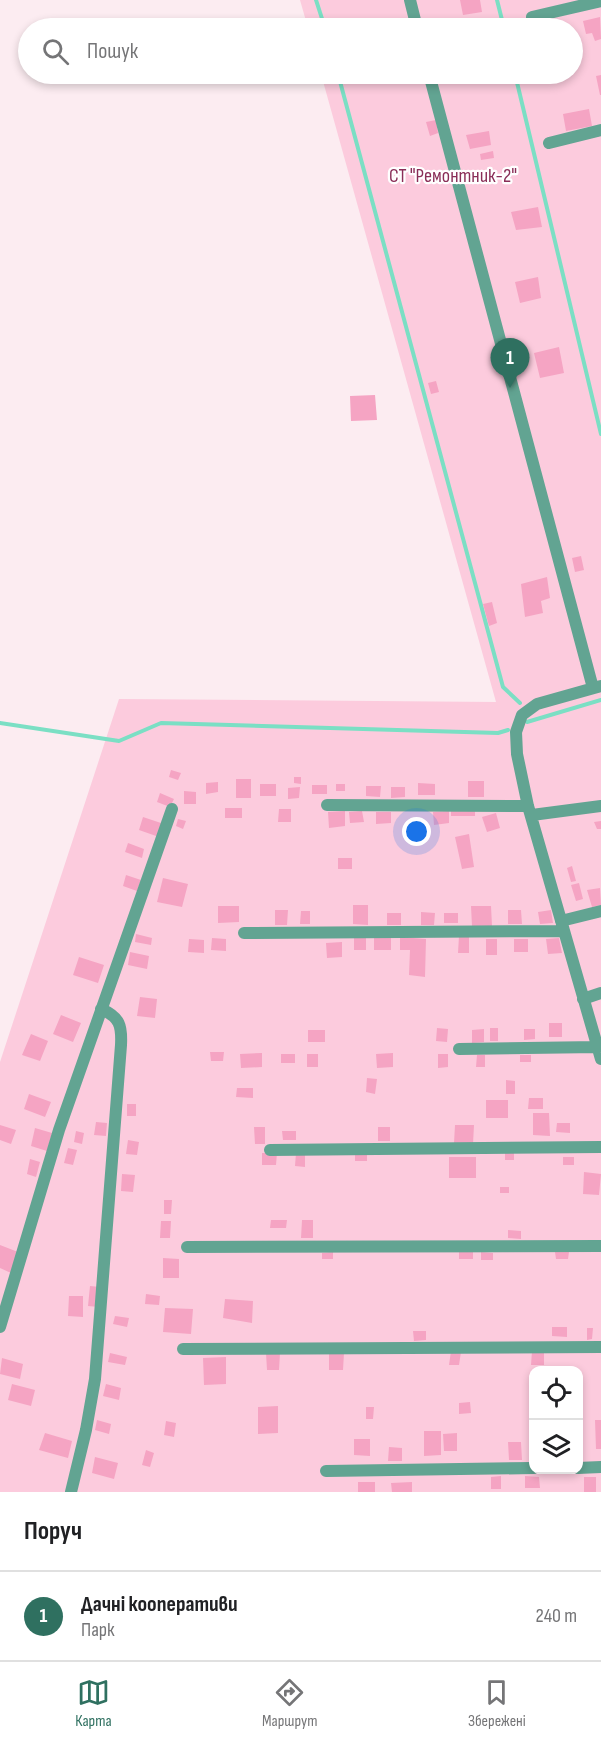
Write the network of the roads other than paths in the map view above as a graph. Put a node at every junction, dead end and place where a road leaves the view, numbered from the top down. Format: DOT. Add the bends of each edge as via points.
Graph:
graph roads {
  1 [pos="410,0"];
  2 [pos="601,1"];
  3 [pos="532,17"];
  4 [pos="414,18"];
  5 [pos="432,84"];
  6 [pos="601,130"];
  7 [pos="549,143"];
  8 [pos="597,687"];
  9 [pos="327,805"];
  10 [pos="601,806"];
  11 [pos="172,809"];
  12 [pos="530,810"];
  13 [pos="601,911"];
  14 [pos="562,926"];
  15 [pos="244,933"];
  16 [pos="601,993"];
  17 [pos="583,999"];
  18 [pos="102,1009"];
  19 [pos="459,1049"];
  20 [pos="599,1053"];
  21 [pos="601,1147"];
  22 [pos="270,1150"];
  23 [pos="601,1246"];
  24 [pos="187,1247"];
  25 [pos="0,1327"];
  26 [pos="601,1347"];
  27 [pos="183,1348"];
  28 [pos="601,1467"];
  29 [pos="529,1468"];
  30 [pos="583,1468"];
  31 [pos="326,1470"];
  32 [pos="71,1492"];
  1 -- 4 [label="street"];
  2 -- 3 [label="street"];
  5 -- 8 [label="street"];
  6 -- 7 [label="street"];
  8 -- 12 [label="street" via="537,704 522,715 516,732 517,754"];
  9 -- 12 [label="street"];
  10 -- 12 [label="street"];
  11 -- 18 [label="street"];
  12 -- 14 [label="street"];
  13 -- 14 [label="street"];
  14 -- 15 [label="street"];
  14 -- 17 [label="street"];
  16 -- 17 [label="street"];
  17 -- 20 [label="street"];
  18 -- 25 [label="street" via="59,1130"];
  18 -- 32 [label="street" via="118,1020 122,1028 121,1045 95,1379"];
  19 -- 20 [label="street"];
  21 -- 22 [label="street"];
  23 -- 24 [label="street"];
  26 -- 27 [label="street"];
  28 -- 30 [label="street"];
  29 -- 31 [label="street"];
}
